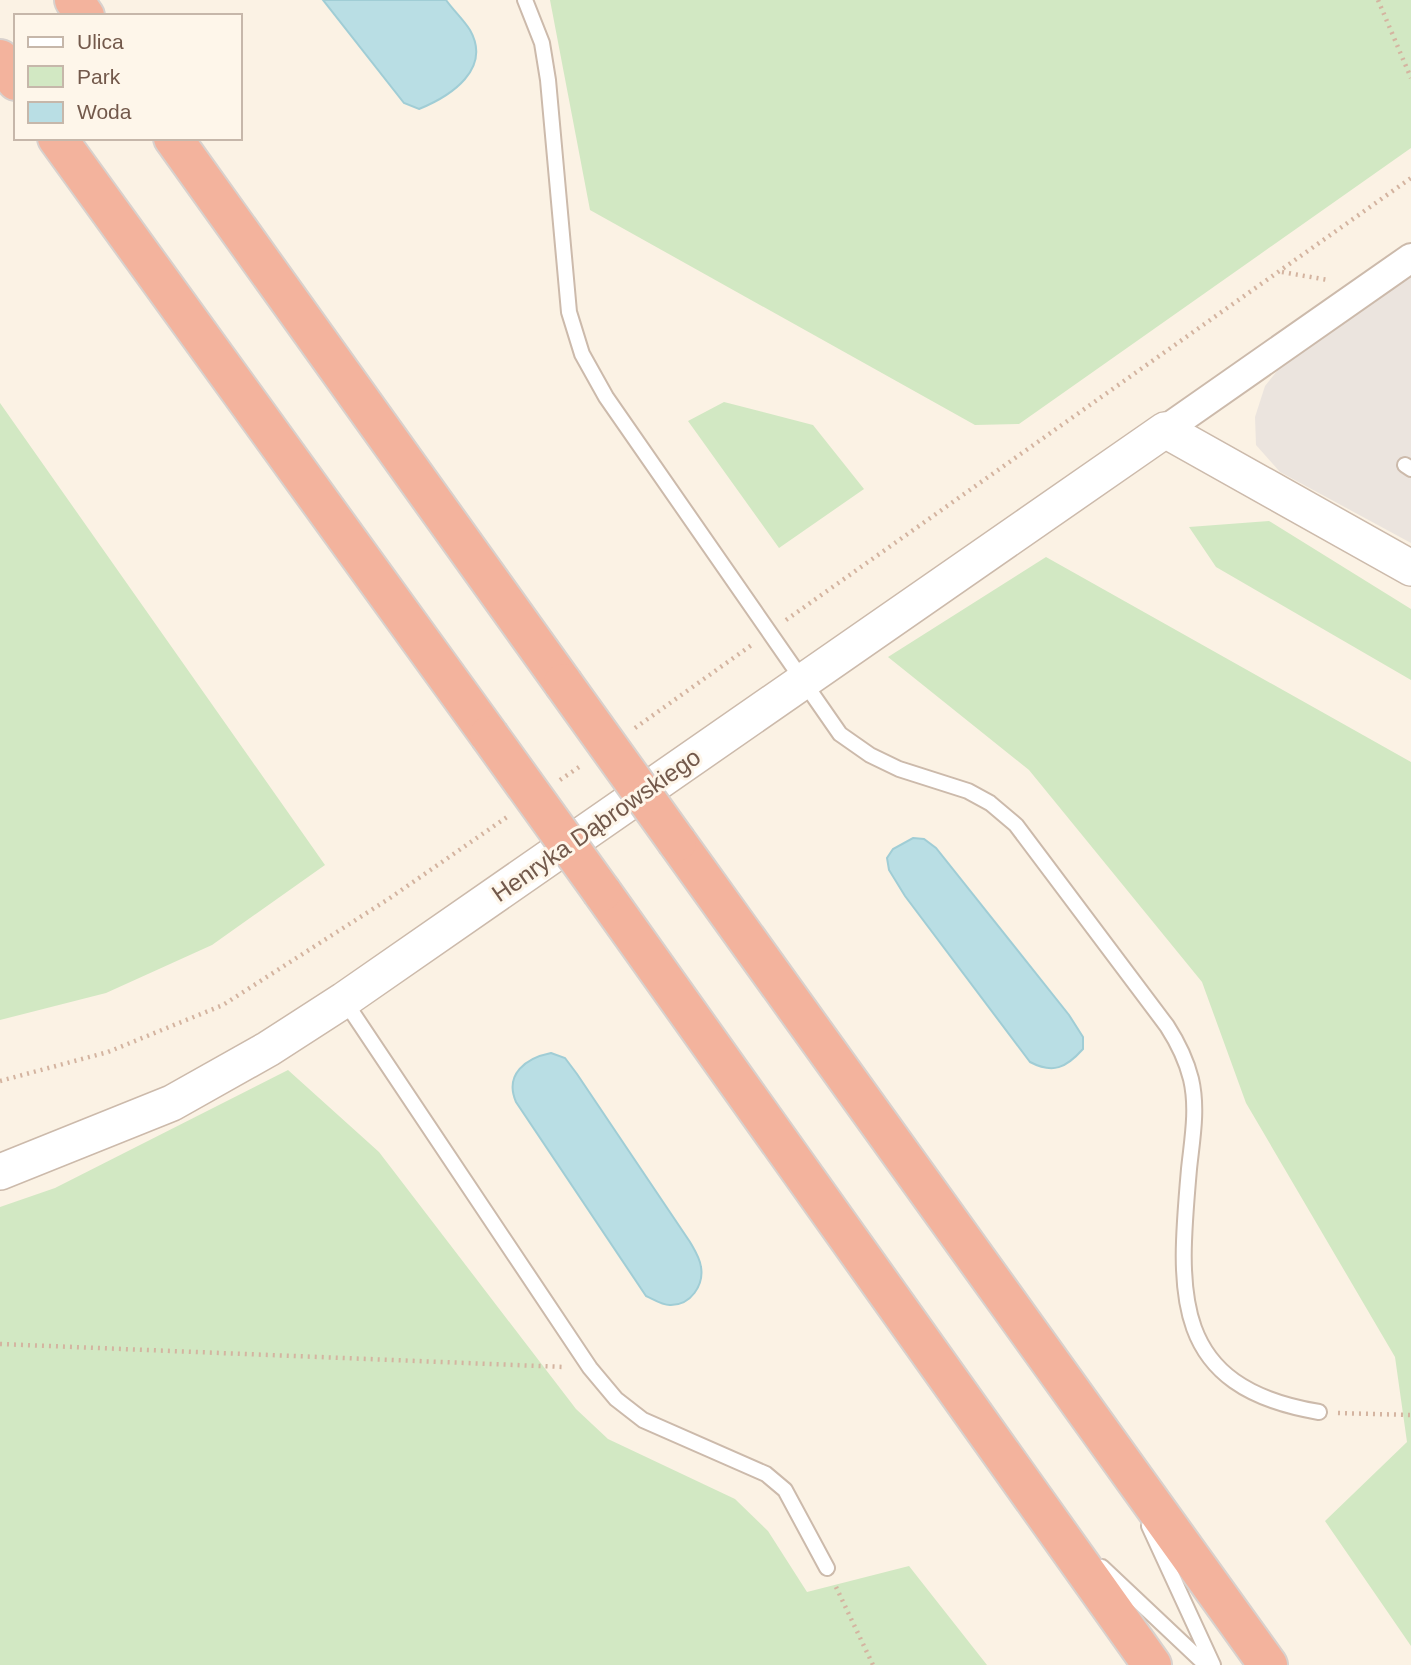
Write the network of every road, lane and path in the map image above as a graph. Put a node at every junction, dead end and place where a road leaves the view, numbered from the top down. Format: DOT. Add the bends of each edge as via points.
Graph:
graph roads {
  1 [pos="525,0"];
  2 [pos="1378,0"];
  3 [pos="0,59"];
  4 [pos="14,78"];
  5 [pos="1411,78"];
  6 [pos="58,140"];
  7 [pos="174,140"];
  8 [pos="1411,178"];
  9 [pos="1411,258"];
  10 [pos="1282,272"];
  11 [pos="1339,282"];
  12 [pos="1165,430"];
  13 [pos="1411,568"];
  14 [pos="770,632"];
  15 [pos="803,681"];
  16 [pos="634,729"];
  17 [pos="590,760"];
  18 [pos="557,783"];
  19 [pos="512,814"];
  20 [pos="344,1000"];
  21 [pos="0,1081"];
  22 [pos="0,1172"];
  23 [pos="0,1344"];
  24 [pos="590,1368"];
  25 [pos="1319,1412"];
  26 [pos="1411,1415"];
  27 [pos="1115,1453"];
  28 [pos="1037,1506"];
  29 [pos="827,1568"];
  30 [pos="873,1665"];
  31 [pos="1152,1665"];
  32 [pos="1206,1665"];
  33 [pos="1213,1665"];
  34 [pos="1268,1665"];
  1 -- 14 [label="lane" via="542,43 548,80 569,312 582,354 606,397"];
  2 -- 5 [label="path"];
  3 -- 4 [label="highway"];
  6 -- 28 [label="highway, bridge" via="602,892"];
  7 -- 27 [label="highway, bridge"];
  8 -- 10 [label="path"];
  9 -- 12 [label="street, Henryka Dąbrowskiego"];
  10 -- 11 [label="path"];
  10 -- 14 [label="path"];
  12 -- 13 [label="street"];
  12 -- 15 [label="street, Henryka Dąbrowskiego"];
  14 -- 15 [label="lane"];
  14 -- 16 [label="path"];
  15 -- 20 [label="street, Henryka Dąbrowskiego"];
  15 -- 25 [label="lane" via="840,734 870,755 968,791 1016,825 1167,1026 1192,1081 1195,1114 1183,1233 1188,1314 1220,1372 1247,1391 1280,1405"];
  17 -- 18 [label="path"];
  19 -- 21 [label="path" via="223,1005 108,1052"];
  20 -- 22 [label="street, Henryka Dąbrowskiego" via="172,1103"];
  20 -- 24 [label="lane"];
  23 -- 24 [label="path"];
  24 -- 29 [label="lane" via="616,1399 643,1420 766,1474 785,1490"];
  25 -- 26 [label="path"];
  27 -- 33 [label="lane"];
  27 -- 34 [label="highway"];
  28 -- 31 [label="highway"];
  28 -- 32 [label="lane"];
  29 -- 30 [label="path"];
}
